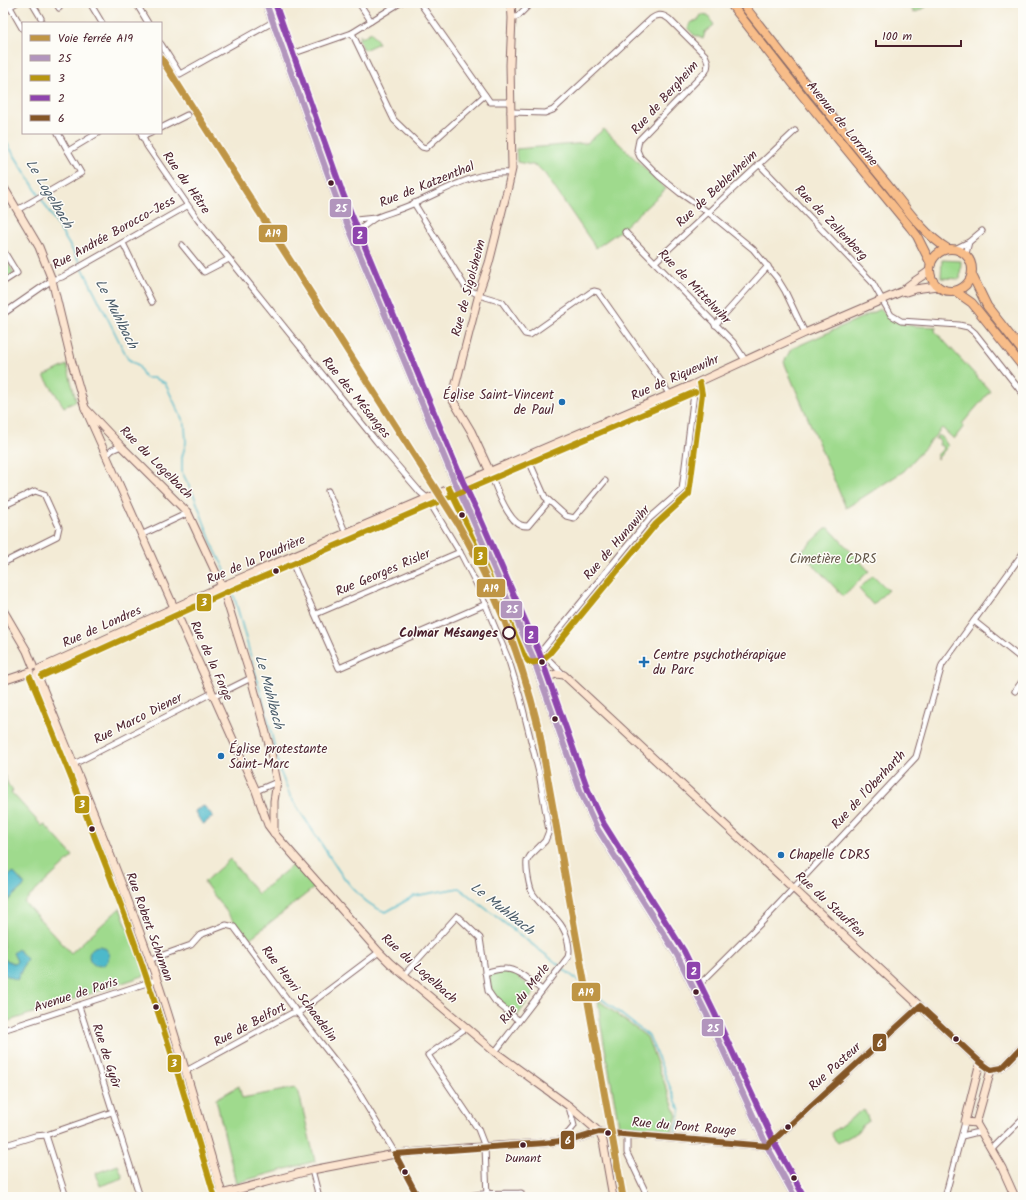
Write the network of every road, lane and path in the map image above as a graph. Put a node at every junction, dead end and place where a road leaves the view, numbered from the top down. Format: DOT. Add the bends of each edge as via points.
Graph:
graph roads {
  1 [pos="16,3"];
  2 [pos="32,3"];
  3 [pos="90,3"];
  4 [pos="136,3"];
  5 [pos="266,3"];
  6 [pos="359,3"];
  7 [pos="400,3"];
  8 [pos="420,3"];
  9 [pos="511,3"];
  10 [pos="531,3"];
  11 [pos="730,3"];
  12 [pos="742,3"];
  13 [pos="3,4"];
  14 [pos="10,7"];
  15 [pos="41,18"];
  16 [pos="512,18"];
  17 [pos="371,21"];
  18 [pos="101,22"];
  19 [pos="147,22"];
  20 [pos="273,22"];
  21 [pos="22,28"];
  22 [pos="352,33"];
  23 [pos="162,46"];
  24 [pos="286,56"];
  25 [pos="485,95"];
  26 [pos="510,102"];
  27 [pos="510,112"];
  28 [pos="187,115"];
  29 [pos="162,128"];
  30 [pos="795,131"];
  31 [pos="59,134"];
  32 [pos="96,134"];
  33 [pos="142,135"];
  34 [pos="68,151"];
  35 [pos="759,164"];
  36 [pos="511,173"];
  37 [pos="3,186"];
  38 [pos="414,203"];
  39 [pos="187,206"];
  40 [pos="17,210"];
  41 [pos="709,212"];
  42 [pos="375,218"];
  43 [pos="346,221"];
  44 [pos="982,231"];
  45 [pos="625,232"];
  46 [pos="352,235"];
  47 [pos="213,240"];
  48 [pos="123,242"];
  49 [pos="969,242"];
  50 [pos="182,245"];
  51 [pos="951,249"];
  52 [pos="3,250"];
  53 [pos="966,254"];
  54 [pos="229,259"];
  55 [pos="655,262"];
  56 [pos="768,266"];
  57 [pos="930,267"];
  58 [pos="972,275"];
  59 [pos="52,280"];
  60 [pos="3,282"];
  61 [pos="937,286"];
  62 [pos="903,291"];
  63 [pos="955,291"];
  64 [pos="479,295"];
  65 [pos="882,300"];
  66 [pos="152,302"];
  67 [pos="3,313"];
  68 [pos="715,324"];
  69 [pos="805,333"];
  70 [pos="1023,352"];
  71 [pos="745,360"];
  72 [pos="1023,367"];
  73 [pos="692,384"];
  74 [pos="668,394"];
  75 [pos="1023,394"];
  76 [pos="85,408"];
  77 [pos="121,446"];
  78 [pos="107,455"];
  79 [pos="527,456"];
  80 [pos="490,472"];
  81 [pos="605,481"];
  82 [pos="456,485"];
  83 [pos="328,491"];
  84 [pos="427,498"];
  85 [pos="549,501"];
  86 [pos="3,506"];
  87 [pos="188,513"];
  88 [pos="346,534"];
  89 [pos="141,535"];
  90 [pos="460,552"];
  91 [pos="1023,553"];
  92 [pos="290,558"];
  93 [pos="3,563"];
  94 [pos="222,586"];
  95 [pos="486,604"];
  96 [pos="174,608"];
  97 [pos="3,610"];
  98 [pos="316,614"];
  99 [pos="974,621"];
  100 [pos="535,654"];
  101 [pos="1023,660"];
  102 [pos="35,670"];
  103 [pos="564,675"];
  104 [pos="251,678"];
  105 [pos="541,680"];
  106 [pos="1023,680"];
  107 [pos="3,681"];
  108 [pos="1015,690"];
  109 [pos="212,695"];
  110 [pos="74,764"];
  111 [pos="277,782"];
  112 [pos="256,791"];
  113 [pos="274,833"];
  114 [pos="793,888"];
  115 [pos="569,949"];
  116 [pos="379,952"];
  117 [pos="149,960"];
  118 [pos="485,973"];
  119 [pos="404,975"];
  120 [pos="156,980"];
  121 [pos="694,989"];
  122 [pos="542,990"];
  123 [pos="79,1006"];
  124 [pos="920,1006"];
  125 [pos="298,1013"];
  126 [pos="518,1020"];
  127 [pos="466,1028"];
  128 [pos="3,1030"];
  129 [pos="1023,1046"];
  130 [pos="495,1052"];
  131 [pos="980,1062"];
  132 [pos="991,1070"];
  133 [pos="186,1071"];
  134 [pos="569,1106"];
  135 [pos="112,1112"];
  136 [pos="1023,1118"];
  137 [pos="965,1122"];
  138 [pos="976,1123"];
  139 [pos="599,1132"];
  140 [pos="982,1132"];
  141 [pos="626,1134"];
  142 [pos="46,1135"];
  143 [pos="962,1136"];
  144 [pos="560,1141"];
  145 [pos="9,1144"];
  146 [pos="767,1146"];
  147 [pos="484,1147"];
  148 [pos="991,1150"];
  149 [pos="395,1154"];
  150 [pos="312,1170"];
  151 [pos="521,1193"];
  152 [pos="222,1195"];
  153 [pos="487,1196"];
  154 [pos="66,1197"];
  155 [pos="140,1197"];
  156 [pos="210,1197"];
  157 [pos="319,1197"];
  158 [pos="418,1197"];
  159 [pos="467,1197"];
  160 [pos="613,1197"];
  161 [pos="648,1197"];
  162 [pos="795,1197"];
  163 [pos="945,1197"];
  164 [pos="1016,1197"];
  1 -- 14 [label="street"];
  2 -- 15 [label="street"];
  3 -- 18 [label="street"];
  4 -- 19 [label="street"];
  5 -- 20 [label="street"];
  6 -- 17 [label="street"];
  7 -- 17 [label="street"];
  8 -- 25 [label="street"];
  9 -- 16 [label="street, Rue de Sigolsheim"];
  10 -- 16 [label="street" via="518,16"];
  11 -- 57 [label="main road, Avenue de Lorraine" via="917,236"];
  12 -- 51 [label="main road, Avenue de Lorraine" via="896,196 938,243"];
  13 -- 14 [label="street" via="7,8"];
  14 -- 21 [label="street"];
  16 -- 26 [label="street, Rue de Sigolsheim"];
  17 -- 22 [label="street"];
  20 -- 23 [label="street" via="180,74"];
  20 -- 43 [label="street"];
  22 -- 24 [label="street"];
  22 -- 25 [label="street" via="394,120 422,147 426,148"];
  25 -- 26 [label="street" via="490,102"];
  26 -- 27 [label="street, Rue de Sigolsheim"];
  27 -- 36 [label="street, Rue de Sigolsheim"];
  27 -- 41 [label="street, Rue de Bergheim" via="545,113 553,110 651,19 655,16 665,16 705,55 708,64 706,72 639,140 637,150 640,157 659,176"];
  28 -- 29 [label="street"];
  30 -- 35 [label="street, Rue de Beblenheim"];
  31 -- 34 [label="street"];
  32 -- 34 [label="street"];
  33 -- 39 [label="street, Rue du Hêtre"];
  34 -- 40 [label="street" via="81,173"];
  35 -- 41 [label="street, Rue de Beblenheim"];
  35 -- 65 [label="street, Rue de Zellenberg" via="872,282"];
  36 -- 38 [label="street, Rue de Katzenthal" via="497,172 470,178"];
  36 -- 64 [label="street, Rue de Sigolsheim"];
  37 -- 40 [label="street, Rue du Logelbach"];
  38 -- 42 [label="street, Rue de Katzenthal"];
  38 -- 64 [label="street" via="466,288"];
  39 -- 47 [label="street, Rue du Hêtre"];
  39 -- 48 [label="street, Rue Andrée Borocco-Jess"];
  40 -- 59 [label="street, Rue du Logelbach" via="39,247"];
  41 -- 55 [label="street, Rue de Beblenheim"];
  41 -- 56 [label="street" via="753,248"];
  42 -- 43 [label="street, Rue de Katzenthal"];
  42 -- 46 [label="street, Rue de Katzenthal"];
  43 -- 46 [label="street"];
  44 -- 49 [label="street"];
  45 -- 55 [label="street, Rue de Mittelwihr"];
  46 -- 82 [label="street"];
  47 -- 54 [label="street, Rue des Mésanges"];
  48 -- 59 [label="street, Rue Andrée Borocco-Jess" via="62,277"];
  48 -- 66 [label="street"];
  49 -- 51 [label="street"];
  49 -- 53 [label="street"];
  50 -- 54 [label="street" via="204,272"];
  51 -- 53 [label="main road, Avenue de Lorraine"];
  51 -- 57 [label="main road" via="939,253"];
  52 -- 60 [label="street" via="17,273"];
  53 -- 58 [label="main road" via="972,264"];
  54 -- 84 [label="street, Rue des Mésanges" via="381,447"];
  55 -- 68 [label="street, Rue de Mittelwihr"];
  56 -- 68 [label="street"];
  56 -- 69 [label="street" via="785,291"];
  57 -- 61 [label="main road, Avenue de Lorraine" via="933,281"];
  57 -- 62 [label="street, Rue de Riquewihr" via="925,275"];
  58 -- 63 [label="main road" via="966,286"];
  58 -- 70 [label="main road" via="987,306"];
  59 -- 67 [label="street, Rue Andrée Borocco-Jess"];
  59 -- 76 [label="street, Rue du Logelbach"];
  61 -- 62 [label="street, Rue de Riquewihr"];
  61 -- 63 [label="main road"];
  62 -- 65 [label="street, Rue de Riquewihr"];
  63 -- 72 [label="main road" via="972,303"];
  64 -- 74 [label="street" via="502,302 524,334 530,335 591,292 598,292"];
  64 -- 80 [label="street, Rue de Sigolsheim" via="452,399 471,431"];
  65 -- 69 [label="street, Rue de Riquewihr"];
  65 -- 75 [label="street" via="891,315 901,321 959,325 968,328 975,333"];
  68 -- 71 [label="street, Rue de Mittelwihr" via="733,342"];
  69 -- 71 [label="street, Rue de Riquewihr"];
  71 -- 73 [label="street, Rue de Riquewihr"];
  73 -- 74 [label="street, Rue de Riquewihr"];
  73 -- 100 [label="street, Rue de Hunawihr" via="694,393 682,490 650,518"];
  74 -- 79 [label="street, Rue de Riquewihr"];
  76 -- 77 [label="street, Rue du Logelbach"];
  76 -- 78 [label="street, Rue de la Forge"];
  77 -- 78 [label="street"];
  77 -- 87 [label="street, Rue du Logelbach"];
  78 -- 89 [label="street, Rue de la Forge"];
  79 -- 80 [label="street, Rue de Riquewihr"];
  79 -- 85 [label="street" via="544,497"];
  80 -- 82 [label="street, Rue de Riquewihr"];
  80 -- 85 [label="street" via="504,506 512,518 521,525 528,526"];
  81 -- 85 [label="street" via="574,518 566,516"];
  82 -- 84 [label="street, Rue de la Poudrière"];
  82 -- 100 [label="street"];
  83 -- 88 [label="street"];
  84 -- 88 [label="street, Rue de la Poudrière"];
  84 -- 90 [label="street, Rue des Mésanges"];
  86 -- 93 [label="street" via="35,490 44,494 59,527 58,536"];
  87 -- 89 [label="street"];
  87 -- 94 [label="street, Rue du Logelbach"];
  88 -- 92 [label="street, Rue de la Poudrière"];
  89 -- 96 [label="street, Rue de la Forge"];
  90 -- 95 [label="street, Rue des Mésanges"];
  90 -- 98 [label="street, Rue Georges Risler"];
  91 -- 99 [label="street, Rue de l'Oberharth"];
  92 -- 94 [label="street, Rue de la Poudrière"];
  92 -- 98 [label="street"];
  94 -- 96 [label="street, Rue de la Poudrière"];
  94 -- 104 [label="street, Rue du Logelbach"];
  95 -- 98 [label="street" via="339,668"];
  95 -- 115 [label="street, Rue des Mésanges" via="509,661 520,697 533,744 548,827 547,838 527,861 531,889 564,928"];
  96 -- 102 [label="street, Rue de Londres"];
  96 -- 109 [label="street, Rue de la Forge"];
  97 -- 102 [label="street, Rue Robert Schuman"];
  99 -- 101 [label="street"];
  99 -- 114 [label="street, Rue de l'Oberharth" via="942,665 916,757"];
  100 -- 103 [label="street, Rue du Stauffen" via="543,654"];
  100 -- 105 [label="street"];
  102 -- 107 [label="street, Rue de Londres"];
  102 -- 110 [label="street, Rue Robert Schuman"];
  103 -- 105 [label="street" via="556,674"];
  103 -- 114 [label="street, Rue du Stauffen"];
  104 -- 109 [label="street, Rue Marco Diener"];
  104 -- 111 [label="street, Rue du Logelbach"];
  105 -- 121 [label="street" via="581,793 597,828 665,934"];
  106 -- 108 [label="street"];
  109 -- 110 [label="street, Rue Marco Diener"];
  109 -- 112 [label="street, Rue de la Forge"];
  110 -- 117 [label="street, Rue Robert Schuman"];
  111 -- 112 [label="street"];
  111 -- 113 [label="street, Rue du Logelbach"];
  112 -- 113 [label="street, Rue de la Forge" via="268,825"];
  113 -- 116 [label="street, Rue du Logelbach"];
  114 -- 121 [label="street, Rue de l'Oberharth"];
  114 -- 124 [label="street, Rue du Stauffen"];
  115 -- 122 [label="street, Rue du Merle" via="568,957"];
  116 -- 119 [label="street, Rue du Logelbach"];
  116 -- 125 [label="street, Rue de Belfort"];
  117 -- 120 [label="street, Rue Robert Schuman"];
  117 -- 125 [label="street, Rue Henri Schaedelin" via="191,945 200,935 226,925 234,927"];
  118 -- 119 [label="street" via="480,938 458,916"];
  118 -- 122 [label="street" via="510,969"];
  118 -- 126 [label="street" via="488,991 494,1001"];
  119 -- 127 [label="street, Rue du Logelbach"];
  120 -- 123 [label="street, Avenue de Paris"];
  120 -- 133 [label="street, Rue Robert Schuman"];
  121 -- 146 [label="street"];
  122 -- 126 [label="street, Rue du Merle"];
  123 -- 128 [label="street, Avenue de Paris"];
  123 -- 135 [label="street, Rue de Gyôr"];
  124 -- 131 [label="street, Rue du Stauffen"];
  124 -- 146 [label="street, Rue Pasteur"];
  125 -- 133 [label="street, Rue de Belfort" via="292,1013"];
  125 -- 149 [label="street, Rue Henri Schaedelin" via="354,1085"];
  126 -- 130 [label="street, Rue du Merle"];
  127 -- 130 [label="street, Rue du Logelbach"];
  127 -- 147 [label="street" via="428,1055 478,1129"];
  129 -- 132 [label="street" via="1002,1068"];
  130 -- 134 [label="street, Rue du Logelbach"];
  131 -- 132 [label="street, Rue du Stauffen"];
  131 -- 137 [label="street"];
  132 -- 138 [label="street"];
  133 -- 152 [label="street, Rue Robert Schuman"];
  134 -- 139 [label="street, Rue du Logelbach"];
  134 -- 144 [label="street" via="574,1126"];
  135 -- 142 [label="street"];
  135 -- 155 [label="street, Rue de Gyôr"];
  136 -- 148 [label="street"];
  137 -- 138 [label="street"];
  137 -- 143 [label="street"];
  138 -- 140 [label="street"];
  139 -- 141 [label="street, Rue du Pont Rouge"];
  139 -- 144 [label="street"];
  139 -- 160 [label="street" via="603,1141"];
  140 -- 143 [label="street"];
  140 -- 148 [label="street"];
  141 -- 146 [label="street, Rue du Pont Rouge"];
  141 -- 161 [label="street" via="628,1153"];
  142 -- 145 [label="street"];
  142 -- 154 [label="street"];
  143 -- 163 [label="street"];
  144 -- 147 [label="street"];
  146 -- 162 [label="street"];
  147 -- 149 [label="street"];
  147 -- 153 [label="street"];
  148 -- 164 [label="street"];
  149 -- 150 [label="street"];
  149 -- 158 [label="street, Rue Henri Schaedelin"];
  150 -- 152 [label="street"];
  150 -- 157 [label="street"];
  151 -- 153 [label="street"];
  152 -- 156 [label="street"];
  153 -- 159 [label="street"];
}
